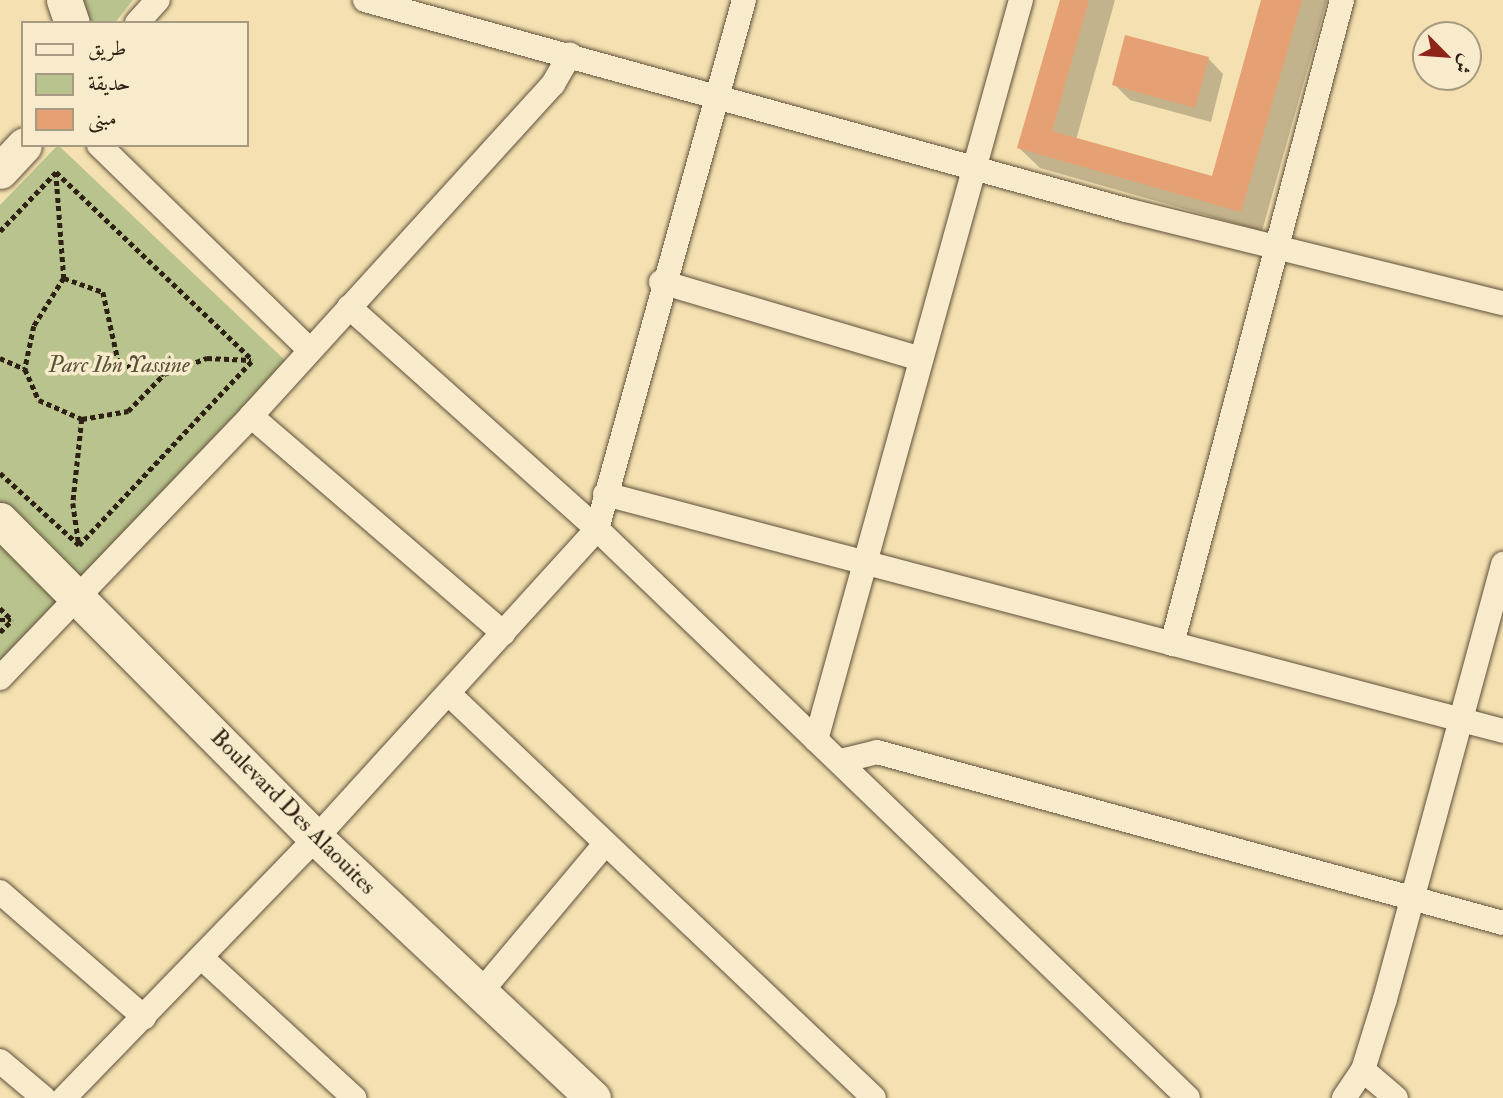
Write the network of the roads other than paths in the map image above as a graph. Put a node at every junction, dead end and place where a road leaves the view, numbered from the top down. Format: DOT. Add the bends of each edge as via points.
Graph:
graph roads {
  1 [pos="64,0"];
  2 [pos="158,0"];
  3 [pos="365,0"];
  4 [pos="744,0"];
  5 [pos="1021,0"];
  6 [pos="1342,0"];
  7 [pos="71,21"];
  8 [pos="139,21"];
  9 [pos="570,55"];
  10 [pos="721,95"];
  11 [pos="22,147"];
  12 [pos="101,147"];
  13 [pos="974,170"];
  14 [pos="0,171"];
  15 [pos="1273,245"];
  16 [pos="661,282"];
  17 [pos="1503,303"];
  18 [pos="349,307"];
  19 [pos="309,349"];
  20 [pos="921,359"];
  21 [pos="251,416"];
  22 [pos="605,494"];
  23 [pos="0,520"];
  24 [pos="597,529"];
  25 [pos="866,562"];
  26 [pos="1503,564"];
  27 [pos="76,594"];
  28 [pos="503,633"];
  29 [pos="1172,644"];
  30 [pos="0,678"];
  31 [pos="449,694"];
  32 [pos="1462,719"];
  33 [pos="1503,731"];
  34 [pos="816,740"];
  35 [pos="841,761"];
  36 [pos="316,838"];
  37 [pos="604,845"];
  38 [pos="0,892"];
  39 [pos="1413,899"];
  40 [pos="1503,923"];
  41 [pos="202,958"];
  42 [pos="480,993"];
  43 [pos="144,1017"];
  44 [pos="0,1061"];
  45 [pos="1363,1070"];
  46 [pos="44,1098"];
  47 [pos="64,1098"];
  48 [pos="354,1098"];
  49 [pos="593,1098"];
  50 [pos="874,1098"];
  51 [pos="1188,1098"];
  52 [pos="1344,1098"];
  53 [pos="1396,1098"];
  1 -- 7 [label="main road"];
  2 -- 8 [label="street"];
  3 -- 9 [label="street"];
  4 -- 10 [label="street"];
  5 -- 13 [label="street"];
  6 -- 15 [label="street"];
  9 -- 10 [label="street"];
  9 -- 18 [label="street" via="553,84"];
  10 -- 13 [label="street"];
  10 -- 16 [label="street"];
  11 -- 14 [label="main road"];
  12 -- 19 [label="street"];
  13 -- 15 [label="street"];
  13 -- 20 [label="street"];
  15 -- 17 [label="street"];
  15 -- 29 [label="street"];
  16 -- 20 [label="street"];
  16 -- 22 [label="street"];
  18 -- 19 [label="street"];
  18 -- 24 [label="street"];
  19 -- 21 [label="street"];
  20 -- 25 [label="street"];
  21 -- 27 [label="street"];
  21 -- 28 [label="street"];
  22 -- 24 [label="street"];
  22 -- 25 [label="street"];
  23 -- 27 [label="main road, Boulevard Des Alaouites"];
  24 -- 28 [label="street"];
  24 -- 34 [label="street"];
  25 -- 29 [label="street"];
  25 -- 34 [label="street"];
  26 -- 32 [label="street"];
  27 -- 30 [label="street"];
  27 -- 36 [label="main road, Boulevard Des Alaouites"];
  28 -- 31 [label="street"];
  29 -- 32 [label="street"];
  31 -- 36 [label="street"];
  31 -- 37 [label="street"];
  32 -- 33 [label="street"];
  32 -- 39 [label="street"];
  34 -- 35 [label="street"];
  35 -- 39 [label="street" via="877,752"];
  35 -- 51 [label="street"];
  36 -- 41 [label="street"];
  36 -- 42 [label="main road, Boulevard Des Alaouites"];
  37 -- 42 [label="street"];
  37 -- 50 [label="street"];
  38 -- 43 [label="street"];
  39 -- 40 [label="street"];
  39 -- 45 [label="street"];
  41 -- 43 [label="street"];
  41 -- 48 [label="street"];
  42 -- 49 [label="main road, Boulevard Des Alaouites"];
  43 -- 47 [label="street"];
  44 -- 46 [label="street"];
  45 -- 52 [label="street"];
  45 -- 53 [label="street"];
}
